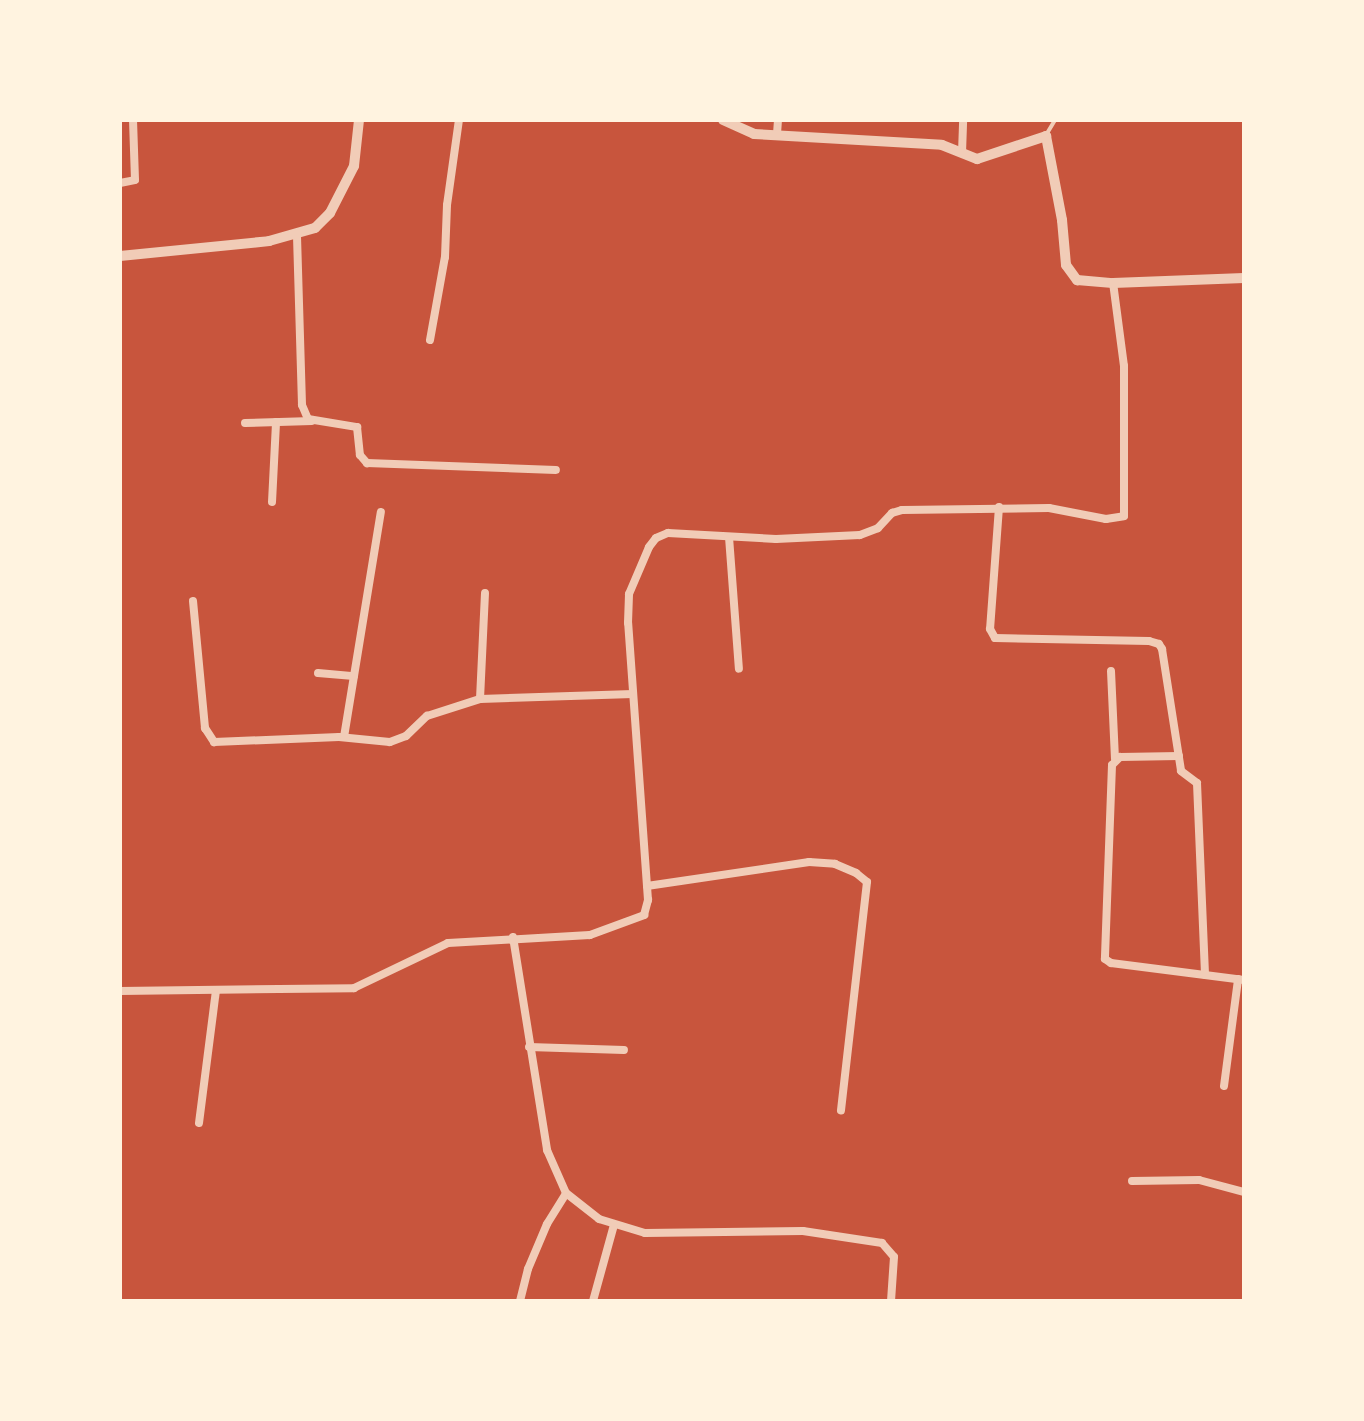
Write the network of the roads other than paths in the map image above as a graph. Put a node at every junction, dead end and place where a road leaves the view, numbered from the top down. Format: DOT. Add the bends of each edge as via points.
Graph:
graph roads {
  1 [pos="133,120"];
  2 [pos="359,120"];
  3 [pos="459,120"];
  4 [pos="723,120"];
  5 [pos="778,120"];
  6 [pos="963,120"];
  7 [pos="1055,120"];
  8 [pos="777,134"];
  9 [pos="1046,136"];
  10 [pos="962,153"];
  11 [pos="120,183"];
  12 [pos="297,236"];
  13 [pos="120,256"];
  14 [pos="1244,278"];
  15 [pos="1113,283"];
  16 [pos="430,340"];
  17 [pos="314,421"];
  18 [pos="276,422"];
  19 [pos="245,423"];
  20 [pos="556,470"];
  21 [pos="272,502"];
  22 [pos="999,507"];
  23 [pos="381,512"];
  24 [pos="729,537"];
  25 [pos="485,593"];
  26 [pos="193,601"];
  27 [pos="739,669"];
  28 [pos="1111,671"];
  29 [pos="318,673"];
  30 [pos="354,676"];
  31 [pos="633,694"];
  32 [pos="480,699"];
  33 [pos="344,737"];
  34 [pos="1179,756"];
  35 [pos="1115,759"];
  36 [pos="647,886"];
  37 [pos="513,937"];
  38 [pos="1205,975"];
  39 [pos="1241,980"];
  40 [pos="216,990"];
  41 [pos="120,991"];
  42 [pos="529,1047"];
  43 [pos="624,1050"];
  44 [pos="1224,1086"];
  45 [pos="841,1111"];
  46 [pos="199,1123"];
  47 [pos="1132,1181"];
  48 [pos="1244,1192"];
  49 [pos="566,1193"];
  50 [pos="614,1225"];
  51 [pos="520,1301"];
  52 [pos="593,1301"];
  53 [pos="891,1301"];
  1 -- 11 [label="street" via="135,180"];
  2 -- 12 [label="street" via="354,166 341,194 323,222"];
  3 -- 16 [label="street" via="445,257"];
  4 -- 8 [label="street" via="747,132"];
  5 -- 8 [label="street"];
  6 -- 10 [label="street"];
  7 -- 9 [label="lane"];
  8 -- 10 [label="street" via="930,143"];
  9 -- 10 [label="street" via="983,158"];
  9 -- 15 [label="street" via="1071,275"];
  12 -- 13 [label="street"];
  12 -- 17 [label="street" via="302,405 304,415"];
  14 -- 15 [label="street"];
  15 -- 22 [label="street" via="1124,366 1124,516 1106,519 1049,508"];
  17 -- 18 [label="street"];
  17 -- 20 [label="street" via="357,427 360,455 367,463"];
  18 -- 19 [label="street"];
  18 -- 21 [label="street"];
  22 -- 24 [label="street" via="897,510 871,532 844,537"];
  22 -- 34 [label="street" via="992,635 1001,641 1159,644"];
  23 -- 30 [label="street"];
  24 -- 27 [label="street"];
  24 -- 31 [label="street" via="668,533 649,547 629,594"];
  25 -- 32 [label="street"];
  26 -- 33 [label="street" via="210,740"];
  28 -- 35 [label="street"];
  29 -- 30 [label="street"];
  30 -- 33 [label="street"];
  31 -- 32 [label="street"];
  31 -- 36 [label="street"];
  32 -- 33 [label="street" via="427,716 399,740"];
  34 -- 35 [label="street"];
  34 -- 38 [label="street" via="1182,774 1197,783"];
  35 -- 38 [label="street" via="1105,959"];
  36 -- 37 [label="street" via="648,908 634,922 581,936"];
  36 -- 45 [label="street" via="809,862 835,864 867,882"];
  37 -- 40 [label="street" via="431,948 354,988"];
  37 -- 42 [label="street"];
  38 -- 39 [label="street"];
  39 -- 44 [label="street"];
  40 -- 41 [label="street"];
  40 -- 46 [label="street"];
  42 -- 43 [label="street"];
  42 -- 49 [label="street" via="547,1150"];
  47 -- 48 [label="street" via="1180,1178"];
  49 -- 50 [label="street"];
  49 -- 51 [label="street" via="547,1224"];
  50 -- 52 [label="street"];
  50 -- 53 [label="street" via="645,1233 803,1231 882,1243 894,1257"];
}
